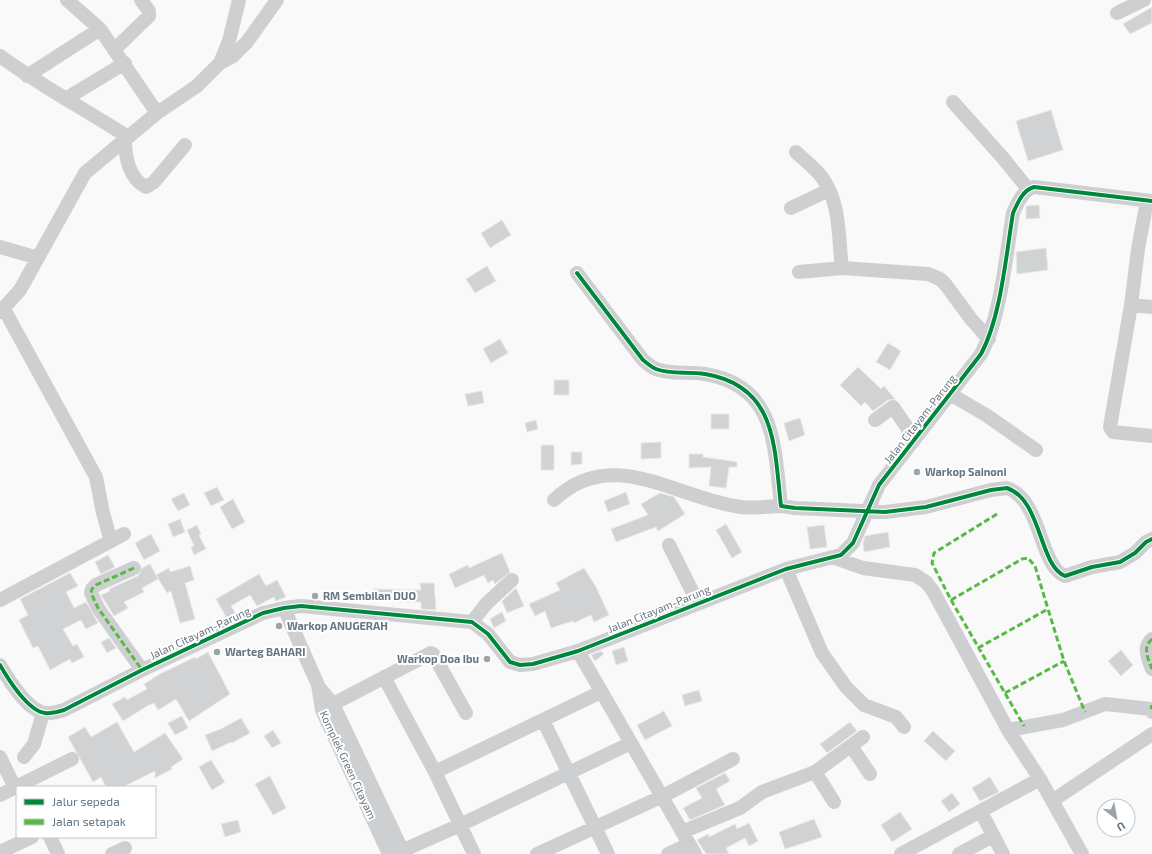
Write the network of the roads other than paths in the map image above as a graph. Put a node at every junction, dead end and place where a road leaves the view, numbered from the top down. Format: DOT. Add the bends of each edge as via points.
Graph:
graph roads {
  1 [pos="67,0"];
  2 [pos="141,0"];
  3 [pos="239,0"];
  4 [pos="277,0"];
  5 [pos="1144,0"];
  6 [pos="1117,13"];
  7 [pos="100,29"];
  8 [pos="115,49"];
  9 [pos="0,56"];
  10 [pos="125,63"];
  11 [pos="220,63"];
  12 [pos="27,76"];
  13 [pos="67,98"];
  14 [pos="953,102"];
  15 [pos="157,113"];
  16 [pos="126,142"];
  17 [pos="185,144"];
  18 [pos="796,152"];
  19 [pos="1028,189"];
  20 [pos="829,190"];
  21 [pos="1150,201"];
  22 [pos="791,208"];
  23 [pos="0,246"];
  24 [pos="38,258"];
  25 [pos="842,268"];
  26 [pos="799,272"];
  27 [pos="577,273"];
  28 [pos="1132,305"];
  29 [pos="1152,307"];
  30 [pos="2,310"];
  31 [pos="989,339"];
  32 [pos="950,394"];
  33 [pos="875,420"];
  34 [pos="1152,436"];
  35 [pos="915,439"];
  36 [pos="1036,450"];
  37 [pos="554,500"];
  38 [pos="781,506"];
  39 [pos="868,510"];
  40 [pos="124,534"];
  41 [pos="857,534"];
  42 [pos="1152,539"];
  43 [pos="111,541"];
  44 [pos="669,545"];
  45 [pos="832,557"];
  46 [pos="134,568"];
  47 [pos="864,568"];
  48 [pos="786,569"];
  49 [pos="512,580"];
  50 [pos="0,600"];
  51 [pos="698,603"];
  52 [pos="284,608"];
  53 [pos="472,622"];
  54 [pos="1152,639"];
  55 [pos="578,651"];
  56 [pos="1152,669"];
  57 [pos="1,670"];
  58 [pos="142,670"];
  59 [pos="384,677"];
  60 [pos="318,685"];
  61 [pos="601,692"];
  62 [pos="333,704"];
  63 [pos="1152,709"];
  64 [pos="43,713"];
  65 [pos="466,713"];
  66 [pos="543,720"];
  67 [pos="904,727"];
  68 [pos="1008,730"];
  69 [pos="1152,734"];
  70 [pos="863,737"];
  71 [pos="631,743"];
  72 [pos="851,746"];
  73 [pos="0,757"];
  74 [pos="24,757"];
  75 [pos="733,759"];
  76 [pos="72,760"];
  77 [pos="435,772"];
  78 [pos="815,772"];
  79 [pos="569,773"];
  80 [pos="870,774"];
  81 [pos="1040,779"];
  82 [pos="21,786"];
  83 [pos="16,788"];
  84 [pos="0,795"];
  85 [pos="663,796"];
  86 [pos="1052,801"];
  87 [pos="834,802"];
  88 [pos="981,812"];
  89 [pos="460,825"];
  90 [pos="596,829"];
  91 [pos="993,836"];
  92 [pos="30,838"];
  93 [pos="50,838"];
  94 [pos="689,843"];
  95 [pos="125,848"];
  96 [pos="0,852"];
  97 [pos="398,853"];
  98 [pos="999,853"];
  99 [pos="58,854"];
  100 [pos="112,854"];
  101 [pos="474,854"];
  102 [pos="538,854"];
  103 [pos="608,854"];
  104 [pos="668,854"];
  105 [pos="901,854"];
  106 [pos="959,854"];
  107 [pos="1082,854"];
  1 -- 7 [label="street"];
  2 -- 8 [label="street" via="149,11 149,16"];
  3 -- 11 [label="street" via="229,41"];
  4 -- 11 [label="street" via="240,49"];
  5 -- 6 [label="street"];
  7 -- 8 [label="street"];
  7 -- 12 [label="street"];
  8 -- 10 [label="street"];
  9 -- 12 [label="street"];
  10 -- 13 [label="street"];
  10 -- 15 [label="street"];
  11 -- 15 [label="street" via="184,96"];
  12 -- 13 [label="street"];
  13 -- 16 [label="street"];
  14 -- 19 [label="street"];
  15 -- 16 [label="street"];
  16 -- 17 [label="street" via="126,158 130,168 146,187 154,182"];
  16 -- 24 [label="street" via="85,173"];
  18 -- 20 [label="street" via="821,175"];
  19 -- 21 [label="street" via="1034,187"];
  19 -- 31 [label="street, Jalan Citayam-Parung" via="1013,213"];
  20 -- 22 [label="street"];
  20 -- 25 [label="street" via="838,213"];
  21 -- 28 [label="street" via="1138,249"];
  23 -- 24 [label="street"];
  24 -- 30 [label="street" via="20,290"];
  25 -- 26 [label="street"];
  25 -- 31 [label="street" via="913,272 940,278"];
  27 -- 38 [label="street" via="643,360 655,369 705,374 731,381 749,391 770,427"];
  28 -- 29 [label="street"];
  28 -- 34 [label="street" via="1110,427 1113,432"];
  30 -- 43 [label="street" via="96,477"];
  31 -- 32 [label="street, Jalan Citayam-Parung" via="982,354"];
  32 -- 35 [label="street, Jalan Citayam-Parung"];
  32 -- 36 [label="street" via="986,415"];
  33 -- 35 [label="street" via="893,407"];
  35 -- 39 [label="street, Jalan Citayam-Parung" via="879,485"];
  37 -- 38 [label="street" via="564,490 586,478 615,474 654,481 742,508"];
  38 -- 39 [label="street"];
  39 -- 41 [label="street, Jalan Citayam-Parung"];
  39 -- 42 [label="street" via="885,512 926,507 1006,488 1018,495 1030,510 1053,565 1059,574 1065,576 1092,567 1120,562 1136,553"];
  40 -- 43 [label="street"];
  41 -- 45 [label="street, Jalan Citayam-Parung" via="846,552"];
  41 -- 47 [label="street"];
  43 -- 50 [label="street"];
  44 -- 51 [label="street"];
  45 -- 47 [label="street"];
  45 -- 48 [label="street, Jalan Citayam-Parung"];
  46 -- 58 [label="street" via="96,585 91,593 98,608"];
  47 -- 68 [label="street" via="915,575 926,582"];
  48 -- 51 [label="street, Jalan Citayam-Parung"];
  48 -- 67 [label="street" via="822,653 846,687 864,704 896,717"];
  49 -- 53 [label="street" via="486,604"];
  51 -- 55 [label="street, Jalan Citayam-Parung"];
  52 -- 53 [label="street, Jalan Citayam-Parung" via="301,606"];
  52 -- 58 [label="street, Jalan Citayam-Parung" via="263,614"];
  52 -- 60 [label="street, Komplek Green Citayam"];
  53 -- 55 [label="street, Jalan Citayam-Parung" via="488,634 510,662 520,665 548,661"];
  54 -- 56 [label="street" via="1146,650"];
  55 -- 61 [label="street"];
  57 -- 64 [label="street" via="26,702"];
  58 -- 64 [label="street, Jalan Citayam-Parung" via="64,710 53,714"];
  59 -- 62 [label="street"];
  59 -- 65 [label="street" via="428,654 433,654"];
  59 -- 77 [label="street"];
  60 -- 62 [label="street"];
  60 -- 97 [label="street, Komplek Green Citayam" via="322,710"];
  61 -- 66 [label="street"];
  61 -- 71 [label="street"];
  62 -- 97 [label="street"];
  63 -- 68 [label="street" via="1106,704 1063,720"];
  64 -- 74 [label="street" via="34,744"];
  66 -- 77 [label="street"];
  66 -- 79 [label="street"];
  68 -- 81 [label="street"];
  69 -- 86 [label="street"];
  70 -- 72 [label="street"];
  71 -- 79 [label="street"];
  71 -- 85 [label="street"];
  72 -- 78 [label="street"];
  72 -- 80 [label="street"];
  73 -- 82 [label="street"];
  75 -- 85 [label="street"];
  76 -- 82 [label="street"];
  77 -- 89 [label="street"];
  78 -- 87 [label="street"];
  78 -- 94 [label="street" via="762,792"];
  79 -- 89 [label="street"];
  79 -- 90 [label="street"];
  81 -- 86 [label="street"];
  81 -- 88 [label="street"];
  83 -- 84 [label="street"];
  85 -- 90 [label="street"];
  85 -- 94 [label="street"];
  86 -- 107 [label="street"];
  88 -- 91 [label="street"];
  88 -- 105 [label="street"];
  89 -- 97 [label="street"];
  89 -- 101 [label="street"];
  90 -- 102 [label="street"];
  90 -- 103 [label="street"];
  91 -- 98 [label="street"];
  91 -- 106 [label="street"];
  92 -- 96 [label="street"];
  93 -- 99 [label="street"];
  94 -- 104 [label="street"];
  95 -- 100 [label="street"];
}
